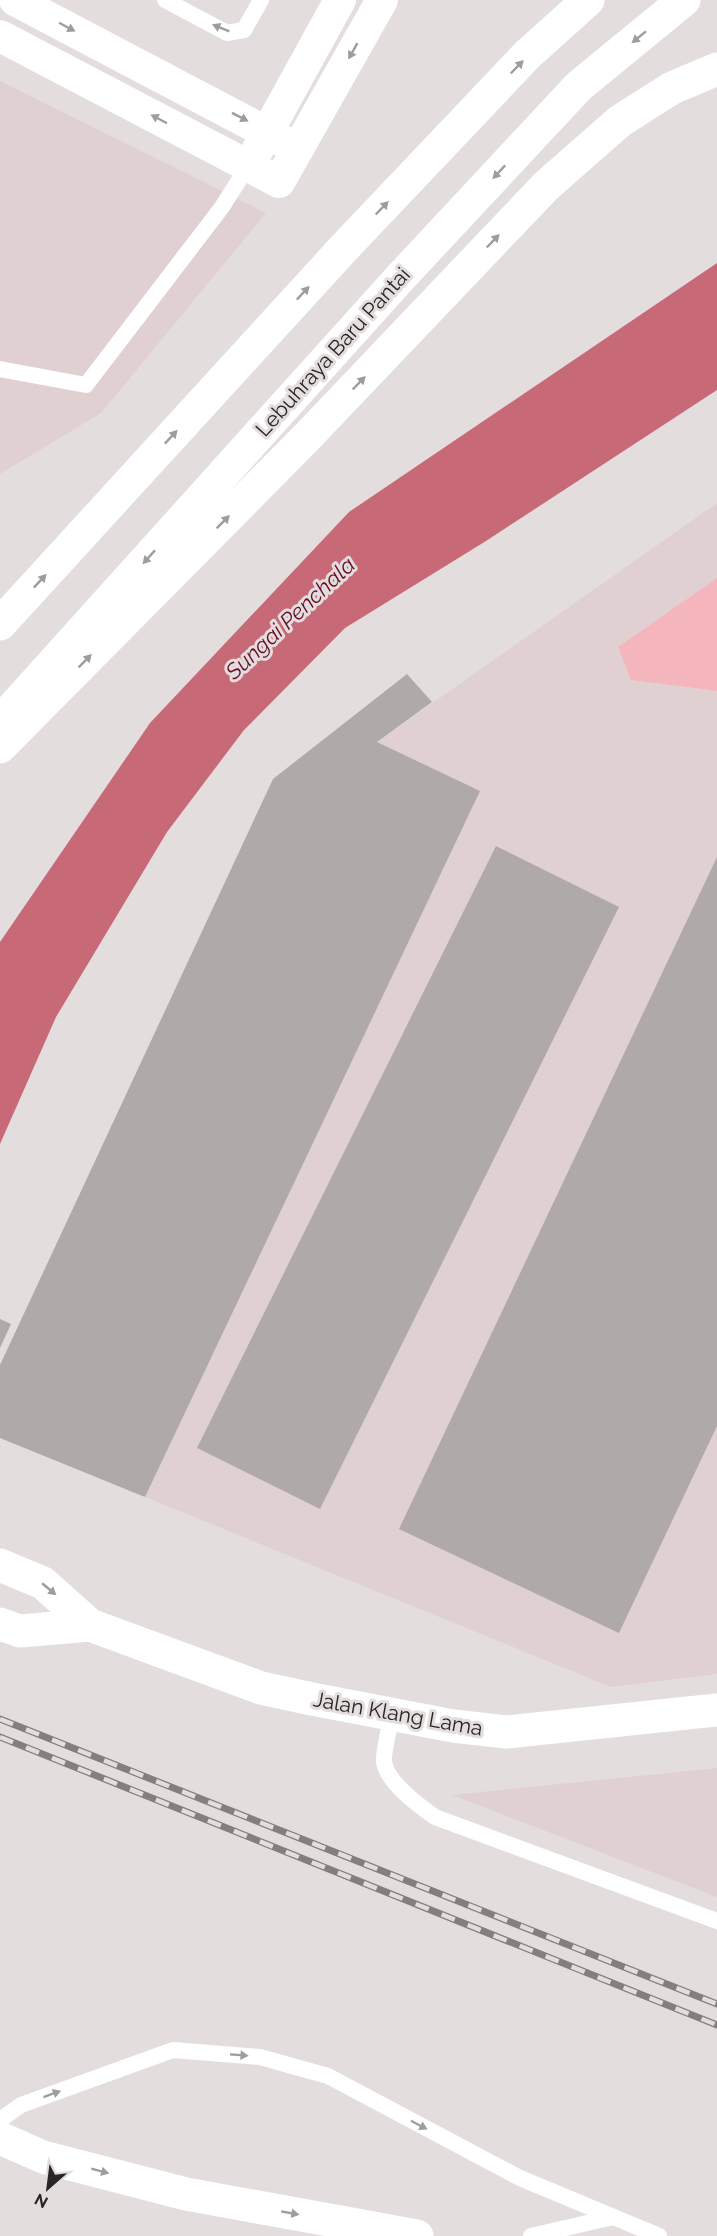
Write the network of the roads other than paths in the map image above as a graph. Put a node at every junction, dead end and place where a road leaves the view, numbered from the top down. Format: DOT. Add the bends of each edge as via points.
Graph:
graph roads {
  1 [pos="15,0"];
  2 [pos="165,0"];
  3 [pos="261,0"];
  4 [pos="340,0"];
  5 [pos="382,0"];
  6 [pos="588,0"];
  7 [pos="684,0"];
  8 [pos="0,36"];
  9 [pos="717,69"];
  10 [pos="267,131"];
  11 [pos="298,149"];
  12 [pos="248,166"];
  13 [pos="0,369"];
  14 [pos="0,624"];
  15 [pos="0,722"];
  16 [pos="0,747"];
  17 [pos="0,1565"];
  18 [pos="0,1624"];
  19 [pos="90,1625"];
  20 [pos="717,1710"];
  21 [pos="392,1714"];
  22 [pos="717,1921"];
  23 [pos="0,2120"];
  24 [pos="0,2138"];
  25 [pos="613,2217"];
  26 [pos="417,2236"];
  27 [pos="531,2236"];
  28 [pos="659,2236"];
  1 -- 10 [label="street, one-way"];
  3 -- 2 [label="lane, one-way" via="244,30 227,33"];
  4 -- 10 [label="street"];
  5 -- 11 [label="street, one-way"];
  14 -- 6 [label="main road, one-way" via="342,250 527,55"];
  7 -- 15 [label="main road, Lebuhraya Baru Pantai, one-way" via="579,86 399,279"];
  12 -- 8 [label="street, one-way"];
  16 -- 9 [label="main road, one-way" via="307,437 546,186 620,121 672,88"];
  10 -- 11 [label="street"];
  10 -- 12 [label="street"];
  11 -- 12 [label="street" via="279,182"];
  12 -- 13 [label="lane" via="222,207 86,385"];
  17 -- 19 [label="main road, Jalan Klang Lama, one-way" via="43,1583"];
  18 -- 19 [label="main road, Jalan Klang Lama" via="20,1631"];
  19 -- 21 [label="main road, Jalan Klang Lama" via="261,1688"];
  20 -- 21 [label="main road, Jalan Klang Lama" via="506,1732"];
  21 -- 22 [label="lane" via="384,1762 406,1794 435,1817"];
  23 -- 25 [label="lane, one-way" via="21,2105 173,2050 260,2056 328,2076 520,2178"];
  24 -- 26 [label="main road, one-way" via="43,2157 186,2194"];
  25 -- 27 [label="lane"];
  25 -- 28 [label="lane"];
}
